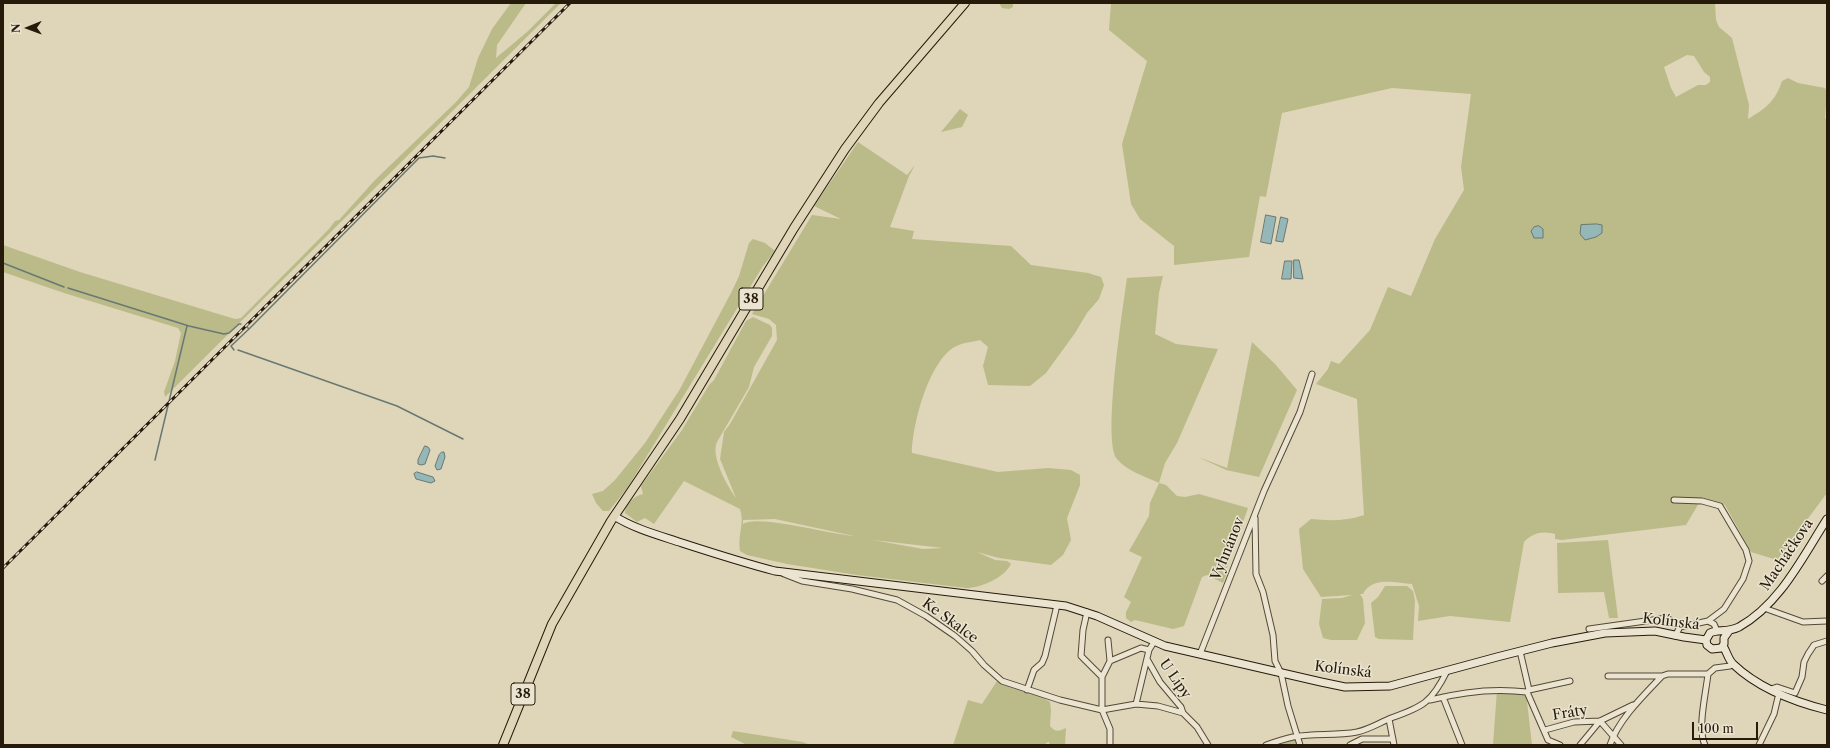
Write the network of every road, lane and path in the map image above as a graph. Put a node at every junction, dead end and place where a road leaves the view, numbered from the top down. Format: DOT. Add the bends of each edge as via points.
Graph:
graph roads {
  1 [pos="965,3"];
  2 [pos="1312,374"];
  3 [pos="1674,500"];
  4 [pos="1254,515"];
  5 [pos="614,516"];
  6 [pos="1827,520"];
  7 [pos="775,571"];
  8 [pos="1827,576"];
  9 [pos="853,580"];
  10 [pos="1822,581"];
  11 [pos="852,589"];
  12 [pos="1057,605"];
  13 [pos="1764,608"];
  14 [pos="1087,612"];
  15 [pos="1708,621"];
  16 [pos="1827,621"];
  17 [pos="1680,627"];
  18 [pos="1589,629"];
  19 [pos="1720,634"];
  20 [pos="1675,636"];
  21 [pos="1108,640"];
  22 [pos="1706,640"];
  23 [pos="1827,640"];
  24 [pos="1154,642"];
  25 [pos="1722,649"];
  26 [pos="1149,650"];
  27 [pos="1520,651"];
  28 [pos="1200,654"];
  29 [pos="1147,659"];
  30 [pos="1110,661"];
  31 [pos="1732,664"];
  32 [pos="1448,671"];
  33 [pos="1281,673"];
  34 [pos="1708,674"];
  35 [pos="1608,676"];
  36 [pos="1662,676"];
  37 [pos="1102,677"];
  38 [pos="1570,681"];
  39 [pos="1771,689"];
  40 [pos="1027,690"];
  41 [pos="1528,691"];
  42 [pos="1779,693"];
  43 [pos="1443,697"];
  44 [pos="1429,700"];
  45 [pos="1136,704"];
  46 [pos="1634,705"];
  47 [pos="1102,710"];
  48 [pos="1827,710"];
  49 [pos="1183,713"];
  50 [pos="1389,719"];
  51 [pos="1600,721"];
  52 [pos="1544,730"];
  53 [pos="1356,732"];
  54 [pos="1298,737"];
  55 [pos="1613,737"];
  56 [pos="1393,738"];
  57 [pos="1358,741"];
  58 [pos="503,745"];
  59 [pos="1110,745"];
  60 [pos="1208,745"];
  61 [pos="1266,745"];
  62 [pos="1300,745"];
  63 [pos="1350,745"];
  64 [pos="1394,745"];
  65 [pos="1462,745"];
  66 [pos="1560,745"];
  67 [pos="1580,745"];
  68 [pos="1610,745"];
  69 [pos="1621,745"];
  70 [pos="1705,745"];
  71 [pos="1759,745"];
  1 -- 5 [label="main road, 38" via="879,103 845,148 790,234 683,414"];
  2 -- 4 [label="street" via="1300,412"];
  3 -- 15 [label="street" via="1702,501 1720,506 1748,555 1748,567 1743,579 1724,609"];
  4 -- 28 [label="street, Vyhnánov"];
  4 -- 33 [label="street, Vyhnánov" via="1256,574 1273,635 1275,661"];
  5 -- 7 [label="street, Kolínská" via="646,532"];
  5 -- 58 [label="main road, 38" via="552,624"];
  6 -- 13 [label="street, Macháčkova" via="1789,580"];
  7 -- 9 [label="street, Kolínská"];
  7 -- 11 [label="street, Ke Skalce" via="802,581"];
  8 -- 10 [label="street"];
  9 -- 11 [label="street"];
  9 -- 12 [label="street, Kolínská"];
  11 -- 40 [label="street, Ke Skalce" via="897,600 926,616 961,641 1002,681"];
  12 -- 14 [label="street, Kolínská"];
  12 -- 40 [label="street" via="1045,656 1034,670"];
  13 -- 16 [label="street" via="1803,622"];
  13 -- 19 [label="street, Macháčkova" via="1750,620"];
  14 -- 24 [label="street, Kolínská"];
  14 -- 37 [label="street" via="1081,656"];
  15 -- 17 [label="street"];
  15 -- 19 [label="street" via="1714,624"];
  17 -- 18 [label="street" via="1667,618"];
  17 -- 20 [label="street"];
  19 -- 22 [label="street" via="1710,633"];
  19 -- 25 [label="street"];
  20 -- 22 [label="street, Kolínská"];
  20 -- 27 [label="street, Kolínská" via="1656,631 1605,633"];
  21 -- 30 [label="street"];
  22 -- 25 [label="street" via="1709,648"];
  23 -- 39 [label="street" via="1814,645 1808,654 1795,693 1777,687"];
  24 -- 26 [label="street, U Lípy"];
  24 -- 28 [label="street, Kolínská"];
  25 -- 31 [label="street"];
  26 -- 29 [label="street, U Lípy"];
  26 -- 30 [label="street" via="1141,648"];
  27 -- 32 [label="street, Kolínská"];
  27 -- 41 [label="street, Fráty"];
  28 -- 33 [label="street, Kolínská"];
  29 -- 45 [label="street, U Lípy"];
  29 -- 49 [label="street, U Lípy"];
  30 -- 37 [label="street"];
  31 -- 34 [label="street" via="1715,668"];
  31 -- 39 [label="street"];
  32 -- 33 [label="street, Kolínská" via="1408,682 1376,687 1346,687"];
  32 -- 44 [label="street"];
  33 -- 54 [label="street, Vyhnánov"];
  34 -- 36 [label="street"];
  34 -- 70 [label="street" via="1702,726 1702,739"];
  35 -- 36 [label="street"];
  36 -- 46 [label="street"];
  37 -- 47 [label="street"];
  38 -- 41 [label="street"];
  39 -- 42 [label="street"];
  40 -- 47 [label="street, Ke Skalce"];
  41 -- 43 [label="street" via="1494,690"];
  41 -- 52 [label="street, Fráty"];
  42 -- 48 [label="street"];
  42 -- 71 [label="street" via="1774,714"];
  43 -- 44 [label="street"];
  43 -- 65 [label="street"];
  44 -- 50 [label="street" via="1406,714"];
  45 -- 47 [label="street"];
  45 -- 49 [label="street" via="1167,707"];
  46 -- 51 [label="street"];
  46 -- 55 [label="street"];
  47 -- 59 [label="street" via="1110,729"];
  49 -- 60 [label="street, U Lípy" via="1197,727"];
  50 -- 53 [label="street" via="1372,728"];
  50 -- 56 [label="street"];
  51 -- 52 [label="street, Fráty" via="1574,722"];
  51 -- 55 [label="street"];
  51 -- 67 [label="street"];
  52 -- 66 [label="street, Fráty" via="1548,740"];
  53 -- 54 [label="street"];
  53 -- 57 [label="street"];
  54 -- 61 [label="street"];
  54 -- 62 [label="street, Vyhnánov"];
  55 -- 68 [label="street"];
  55 -- 69 [label="street"];
  56 -- 57 [label="street"];
  56 -- 64 [label="street"];
  57 -- 63 [label="street"];
}
